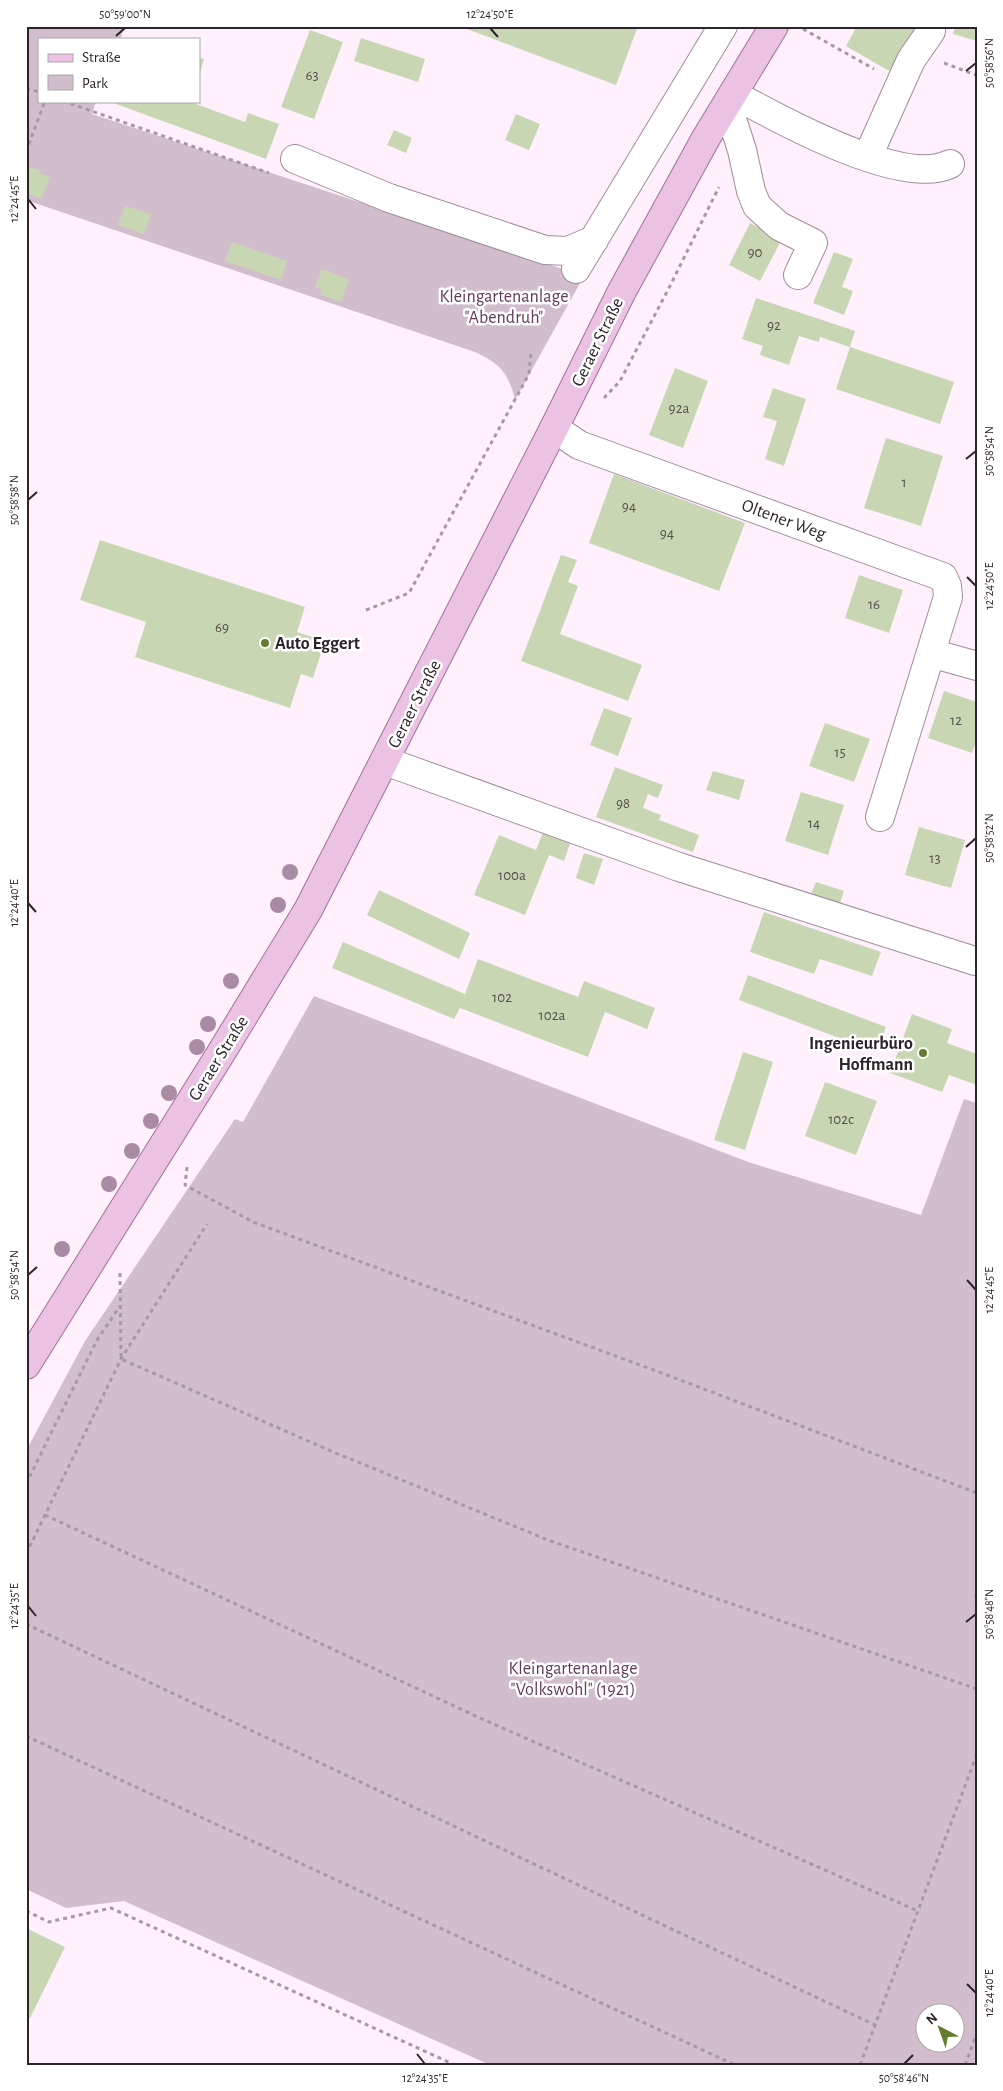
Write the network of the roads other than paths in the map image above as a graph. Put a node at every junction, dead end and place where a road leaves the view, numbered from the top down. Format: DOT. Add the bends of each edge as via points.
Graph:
graph roads {
  1 [pos="723,26"];
  2 [pos="774,26"];
  3 [pos="931,32"];
  4 [pos="730,100"];
  5 [pos="868,156"];
  6 [pos="295,159"];
  7 [pos="950,164"];
  8 [pos="594,240"];
  9 [pos="576,269"];
  10 [pos="798,275"];
  11 [pos="554,428"];
  12 [pos="931,653"];
  13 [pos="977,666"];
  14 [pos="385,761"];
  15 [pos="880,816"];
  16 [pos="975,961"];
  17 [pos="26,1365"];
  1 -- 8 [label="street"];
  2 -- 4 [label="main road, Geraer Straße"];
  3 -- 5 [label="street" via="911,60"];
  4 -- 5 [label="street" via="809,135"];
  4 -- 10 [label="street" via="751,190 758,206 780,226 813,243"];
  4 -- 11 [label="main road, Geraer Straße" via="622,291"];
  5 -- 7 [label="street" via="915,170"];
  6 -- 8 [label="street" via="390,198 545,250 568,250"];
  8 -- 9 [label="street"];
  11 -- 12 [label="street, Oltener Weg" via="579,445 943,577 948,596"];
  11 -- 14 [label="main road, Geraer Straße"];
  12 -- 13 [label="street"];
  12 -- 15 [label="street, Oltener Weg"];
  14 -- 16 [label="street" via="679,868"];
  14 -- 17 [label="main road, Geraer Straße" via="302,918"];
}
